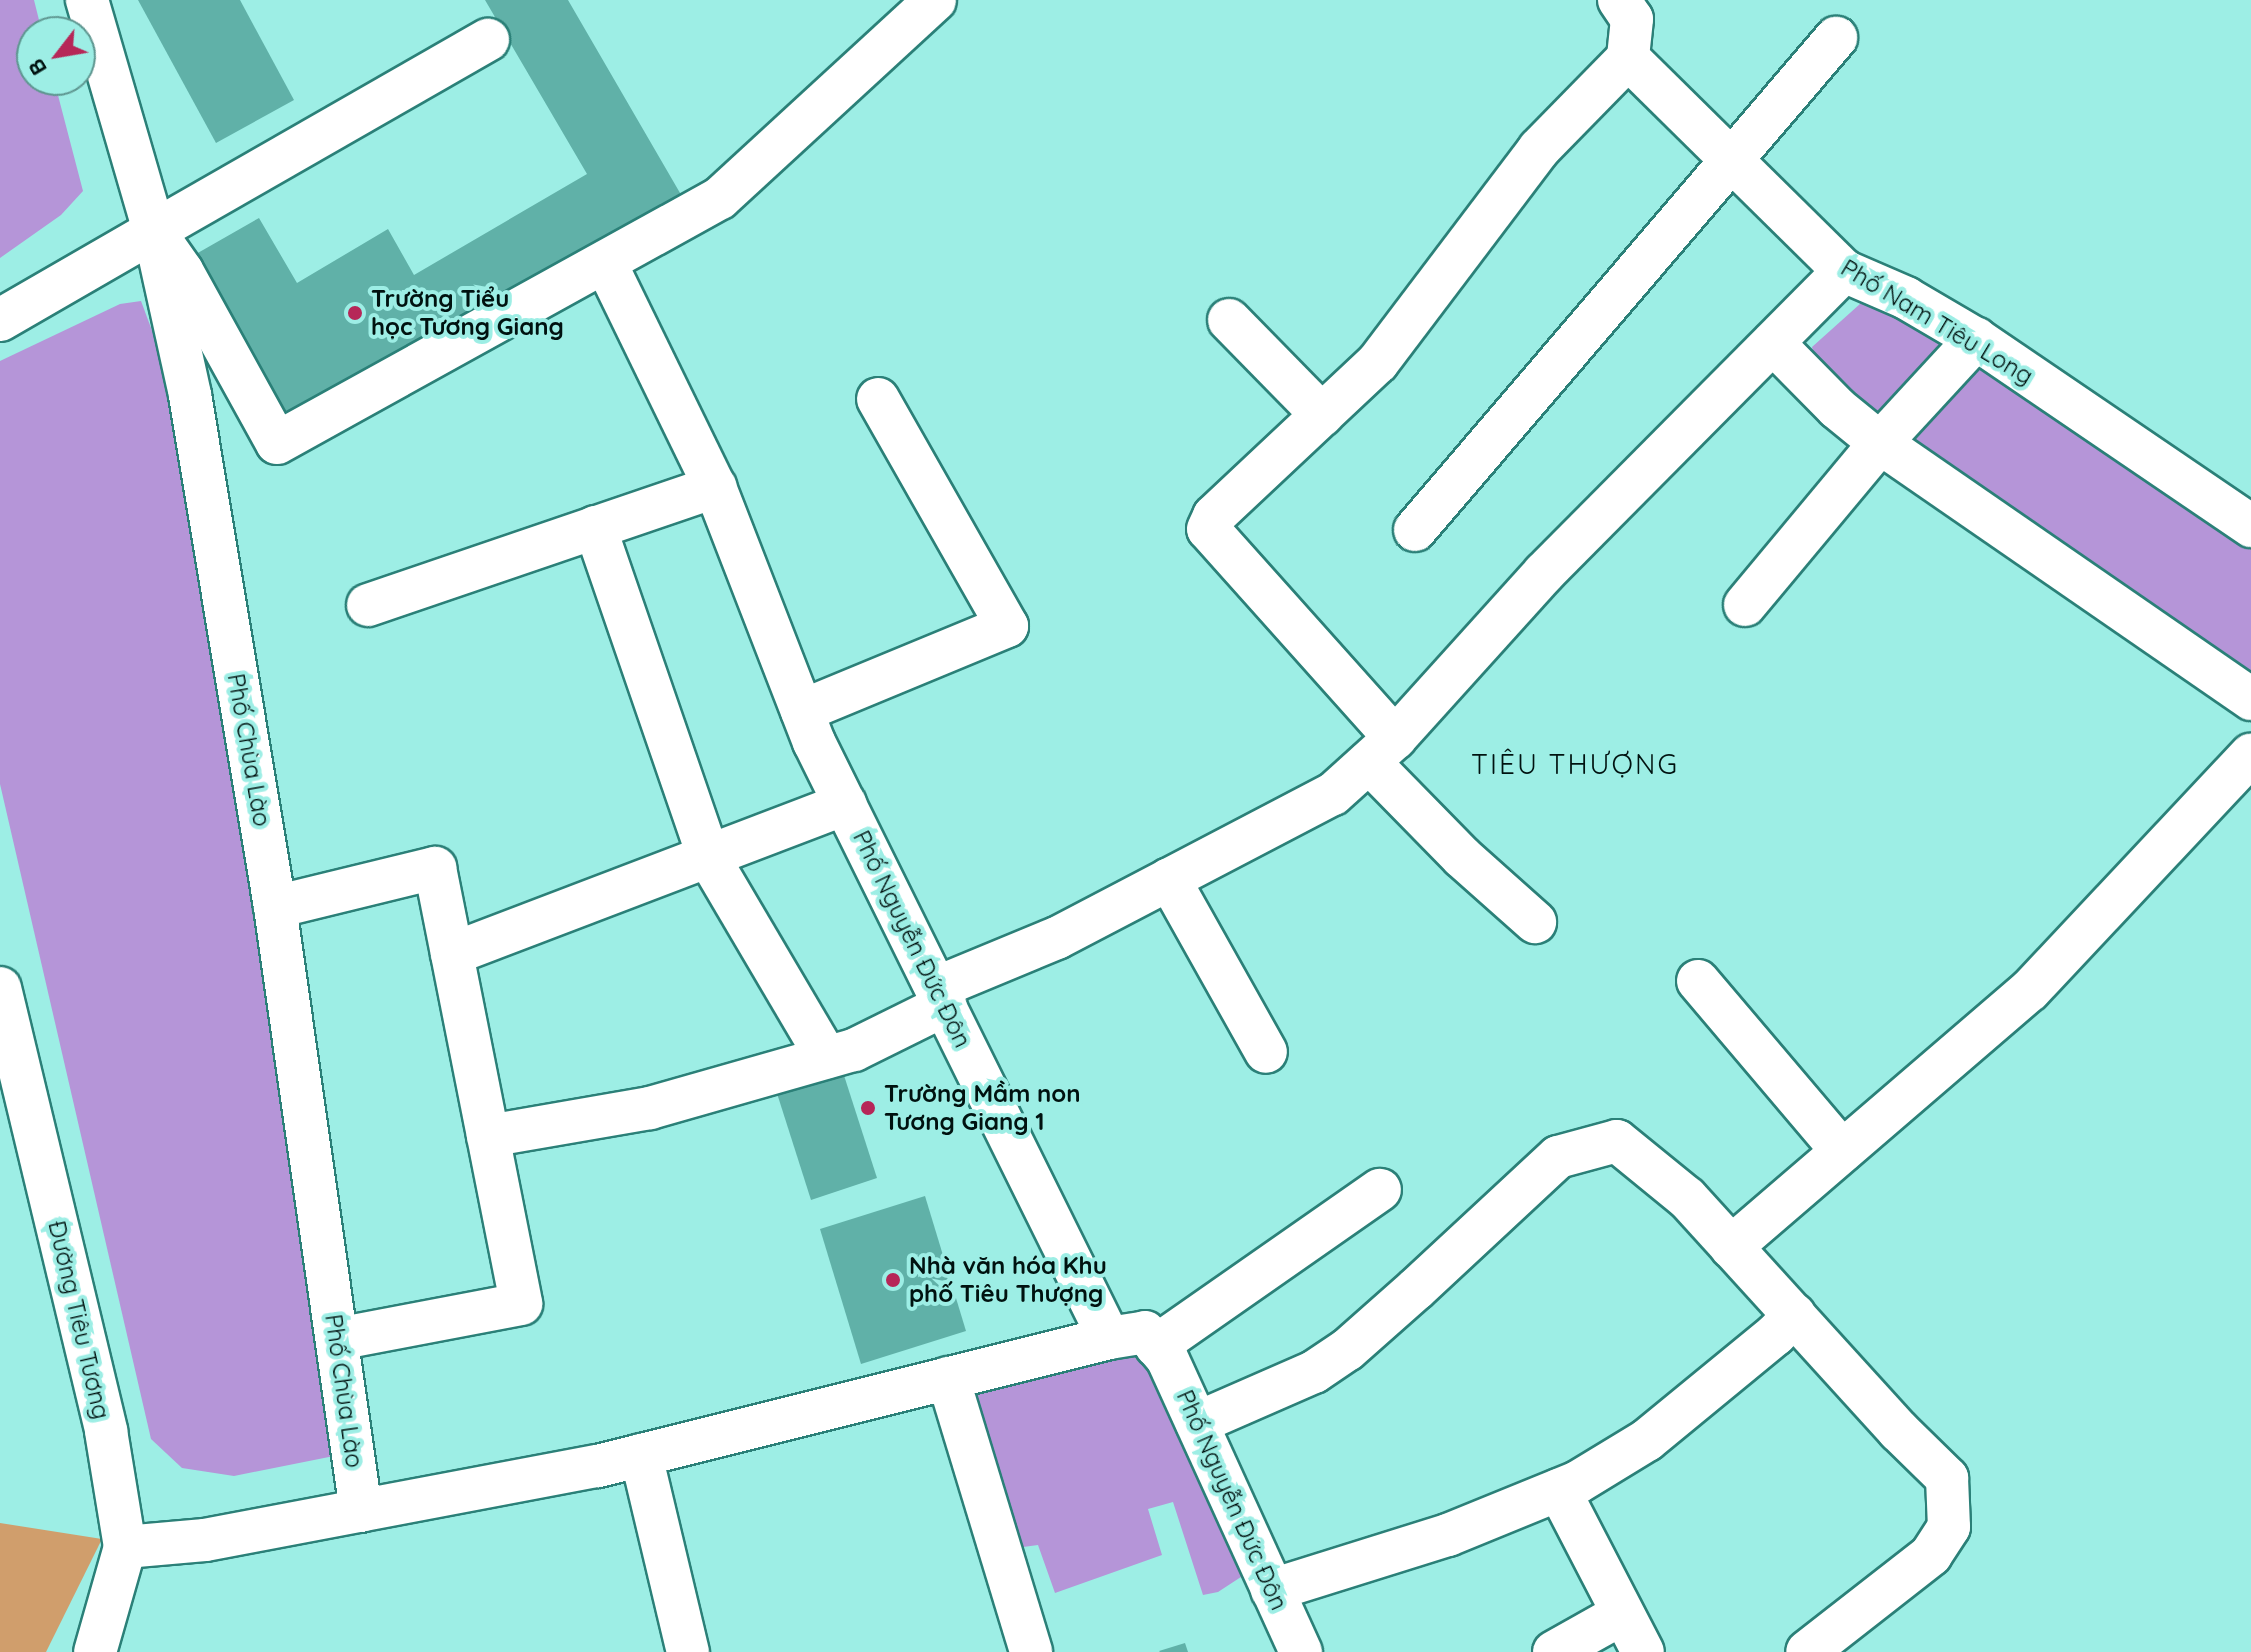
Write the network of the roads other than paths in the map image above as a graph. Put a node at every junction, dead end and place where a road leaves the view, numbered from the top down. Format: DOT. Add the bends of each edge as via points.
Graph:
graph roads {
  1 [pos="87,0"];
  2 [pos="935,0"];
  3 [pos="1619,0"];
  4 [pos="1836,38"];
  5 [pos="488,40"];
  6 [pos="1628,58"];
  7 [pos="1732,160"];
  8 [pos="154,231"];
  9 [pos="606,264"];
  10 [pos="1844,271"];
  11 [pos="0,320"];
  12 [pos="1229,320"];
  13 [pos="1773,343"];
  14 [pos="1970,344"];
  15 [pos="878,399"];
  16 [pos="1322,415"];
  17 [pos="1880,443"];
  18 [pos="715,487"];
  19 [pos="2251,526"];
  20 [pos="595,527"];
  21 [pos="1415,530"];
  22 [pos="368,605"];
  23 [pos="1745,605"];
  24 [pos="2251,699"];
  25 [pos="802,711"];
  26 [pos="1382,750"];
  27 [pos="2251,755"];
  28 [pos="845,804"];
  29 [pos="709,858"];
  30 [pos="1169,879"];
  31 [pos="275,907"];
  32 [pos="1535,922"];
  33 [pos="452,954"];
  34 [pos="1698,981"];
  35 [pos="0,988"];
  36 [pos="941,997"];
  37 [pos="1266,1052"];
  38 [pos="826,1057"];
  39 [pos="12,1093"];
  40 [pos="488,1136"];
  41 [pos="1842,1151"];
  42 [pos="1380,1190"];
  43 [pos="1731,1247"];
  44 [pos="1794,1315"];
  45 [pos="1109,1338"];
  46 [pos="337,1339"];
  47 [pos="1156,1346"];
  48 [pos="948,1378"];
  49 [pos="1197,1423"];
  50 [pos="641,1455"];
  51 [pos="1559,1490"];
  52 [pos="361,1511"];
  53 [pos="125,1547"];
  54 [pos="1272,1590"];
  55 [pos="1622,1614"];
  56 [pos="95,1652"];
  57 [pos="688,1652"];
  58 [pos="1031,1652"];
  59 [pos="1301,1652"];
  60 [pos="1554,1652"];
  61 [pos="1643,1652"];
  62 [pos="1807,1652"];
  1 -- 8 [label="street, Phố Chùa Lào"];
  2 -- 9 [label="street" via="720,198"];
  3 -- 6 [label="street" via="1632,19"];
  4 -- 7 [label="street"];
  5 -- 8 [label="street"];
  6 -- 7 [label="street, Phố Nam Tiêu Long"];
  6 -- 16 [label="street" via="1539,149 1378,362"];
  7 -- 10 [label="street, Phố Nam Tiêu Long"];
  7 -- 21 [label="street"];
  8 -- 9 [label="street" via="182,271 277,443"];
  8 -- 11 [label="street"];
  8 -- 31 [label="street, Phố Chùa Lào" via="190,395"];
  9 -- 18 [label="street, Phố Nguyễn Đức Đôn"];
  10 -- 13 [label="street"];
  10 -- 14 [label="street, Phố Nam Tiêu Long" via="1906,298"];
  12 -- 16 [label="street"];
  13 -- 17 [label="street"];
  13 -- 26 [label="street" via="1544,573"];
  14 -- 17 [label="street"];
  14 -- 19 [label="street, Phố Nam Tiêu Long"];
  15 -- 25 [label="street" via="1007,626"];
  16 -- 26 [label="street" via="1214,516 1208,529"];
  17 -- 23 [label="street"];
  17 -- 24 [label="street"];
  18 -- 20 [label="street"];
  18 -- 25 [label="street, Phố Nguyễn Đức Đôn"];
  20 -- 22 [label="street"];
  20 -- 29 [label="street"];
  25 -- 28 [label="street, Phố Nguyễn Đức Đôn"];
  26 -- 30 [label="street" via="1333,794"];
  26 -- 32 [label="street" via="1462,857"];
  27 -- 41 [label="street" via="2030,990"];
  28 -- 29 [label="street"];
  28 -- 36 [label="street, Phố Nguyễn Đức Đôn"];
  29 -- 33 [label="street"];
  29 -- 38 [label="street"];
  30 -- 36 [label="street"];
  30 -- 37 [label="street"];
  31 -- 33 [label="street" via="435,868"];
  31 -- 46 [label="street, Phố Chùa Lào"];
  33 -- 40 [label="street"];
  34 -- 41 [label="street"];
  35 -- 39 [label="street, Đường Tiêu Tương"];
  36 -- 38 [label="street" via="854,1050"];
  36 -- 45 [label="street, Phố Nguyễn Đức Đôn"];
  38 -- 40 [label="street" via="650,1108"];
  39 -- 53 [label="street, Đường Tiêu Tương" via="106,1431"];
  40 -- 46 [label="street" via="521,1304"];
  41 -- 43 [label="street"];
  42 -- 47 [label="street"];
  43 -- 44 [label="street"];
  43 -- 49 [label="street" via="1687,1198 1617,1141 1558,1157 1347,1350 1314,1372"];
  44 -- 51 [label="street" via="1647,1440"];
  44 -- 62 [label="street" via="1947,1478 1949,1527 1931,1555"];
  45 -- 47 [label="street" via="1145,1332"];
  45 -- 48 [label="street"];
  46 -- 52 [label="street, Phố Chùa Lào"];
  47 -- 49 [label="street, Phố Nguyễn Đức Đôn" via="1167,1358"];
  48 -- 50 [label="street"];
  48 -- 58 [label="street"];
  49 -- 54 [label="street, Phố Nguyễn Đức Đôn"];
  50 -- 52 [label="street"];
  50 -- 57 [label="street"];
  51 -- 54 [label="street" via="1448,1535"];
  51 -- 55 [label="street"];
  52 -- 53 [label="street" via="205,1540"];
  53 -- 56 [label="street, Đường Tiêu Tương"];
  54 -- 59 [label="street, Phố Nguyễn Đức Đôn"];
  55 -- 60 [label="street"];
  55 -- 61 [label="street"];
}
